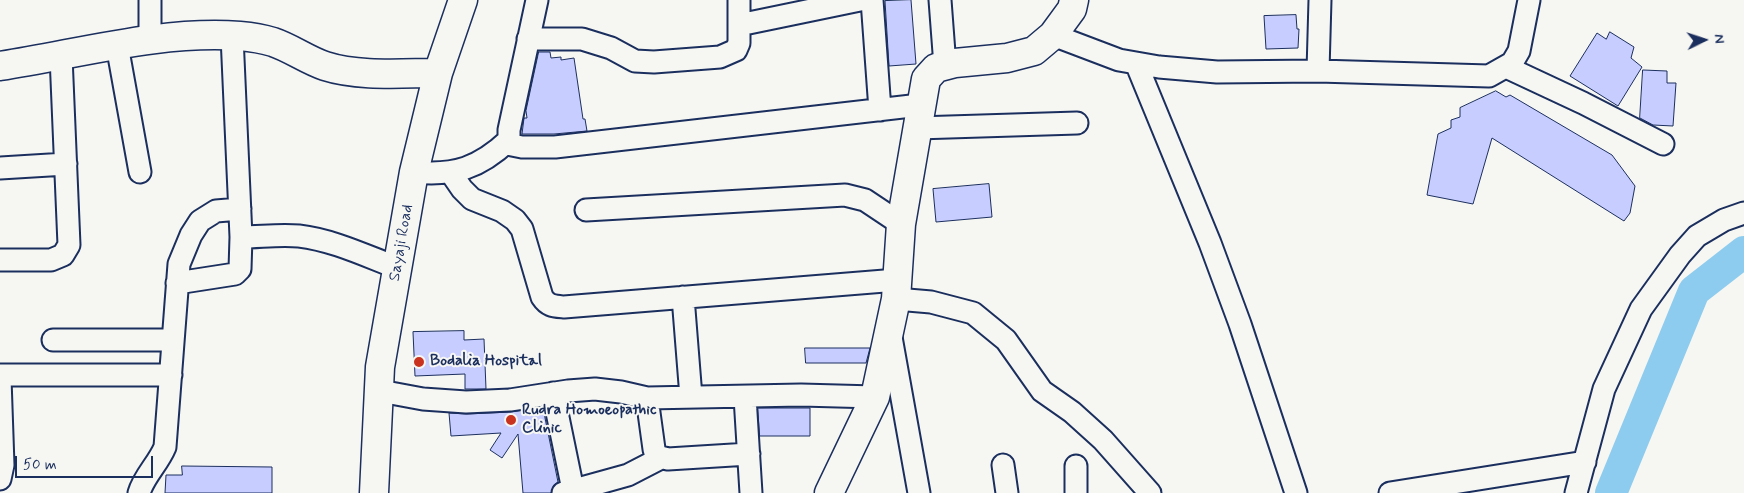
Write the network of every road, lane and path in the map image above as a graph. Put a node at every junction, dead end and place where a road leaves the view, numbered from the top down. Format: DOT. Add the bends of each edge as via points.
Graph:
graph roads {
  1 [pos="150,0"];
  2 [pos="463,0"];
  3 [pos="537,0"];
  4 [pos="739,0"];
  5 [pos="860,0"];
  6 [pos="872,0"];
  7 [pos="940,0"];
  8 [pos="1074,0"];
  9 [pos="1320,0"];
  10 [pos="1529,0"];
  11 [pos="739,25"];
  12 [pos="1053,35"];
  13 [pos="232,36"];
  14 [pos="528,39"];
  15 [pos="150,41"];
  16 [pos="117,45"];
  17 [pos="61,56"];
  18 [pos="1136,63"];
  19 [pos="0,66"];
  20 [pos="945,66"];
  21 [pos="1506,67"];
  22 [pos="1318,71"];
  23 [pos="438,73"];
  24 [pos="880,110"];
  25 [pos="919,116"];
  26 [pos="1077,123"];
  27 [pos="509,140"];
  28 [pos="1663,144"];
  29 [pos="66,164"];
  30 [pos="0,168"];
  31 [pos="140,172"];
  32 [pos="414,172"];
  33 [pos="451,172"];
  34 [pos="240,208"];
  35 [pos="586,210"];
  36 [pos="1744,212"];
  37 [pos="902,224"];
  38 [pos="241,237"];
  39 [pos="0,260"];
  40 [pos="398,268"];
  41 [pos="177,283"];
  42 [pos="897,290"];
  43 [pos="683,297"];
  44 [pos="890,332"];
  45 [pos="53,340"];
  46 [pos="174,340"];
  47 [pos="171,375"];
  48 [pos="0,376"];
  49 [pos="380,391"];
  50 [pos="553,393"];
  51 [pos="746,396"];
  52 [pos="692,397"];
  53 [pos="875,397"];
  54 [pos="647,398"];
  55 [pos="749,454"];
  56 [pos="660,458"];
  57 [pos="1585,462"];
  58 [pos="1003,466"];
  59 [pos="1076,466"];
  60 [pos="0,479"];
  61 [pos="568,491"];
  62 [pos="138,493"];
  63 [pos="374,493"];
  64 [pos="751,493"];
  65 [pos="829,493"];
  66 [pos="919,493"];
  67 [pos="1008,493"];
  68 [pos="1076,493"];
  69 [pos="1150,493"];
  70 [pos="1296,493"];
  71 [pos="1390,493"];
  72 [pos="1576,493"];
  1 -- 15 [label="street"];
  2 -- 23 [label="main road, Sayaji Road"];
  3 -- 14 [label="street"];
  4 -- 11 [label="street"];
  5 -- 11 [label="street"];
  6 -- 24 [label="street"];
  7 -- 20 [label="street"];
  8 -- 12 [label="main road" via="1072,9"];
  9 -- 22 [label="street"];
  10 -- 21 [label="street" via="1518,50 1512,63"];
  11 -- 14 [label="street" via="739,43 729,54 654,62 635,61 582,39"];
  12 -- 18 [label="street" via="1119,60"];
  12 -- 20 [label="main road" via="1034,51"];
  13 -- 15 [label="main road" via="201,34"];
  13 -- 23 [label="main road" via="275,42 326,66 353,72"];
  13 -- 34 [label="street"];
  14 -- 27 [label="street"];
  15 -- 16 [label="main road"];
  16 -- 17 [label="main road"];
  16 -- 31 [label="street"];
  17 -- 19 [label="main road"];
  17 -- 29 [label="street"];
  18 -- 22 [label="street" via="1217,72"];
  18 -- 70 [label="street" via="1210,243"];
  20 -- 25 [label="main road" via="936,68 926,79"];
  21 -- 22 [label="street" via="1488,76"];
  21 -- 28 [label="street"];
  23 -- 32 [label="main road, Sayaji Road"];
  24 -- 25 [label="street"];
  24 -- 27 [label="street" via="555,147 522,147 512,145"];
  25 -- 26 [label="street"];
  25 -- 37 [label="main road"];
  27 -- 33 [label="street" via="476,165"];
  29 -- 30 [label="street"];
  29 -- 39 [label="street" via="70,235 69,245 63,254 51,260"];
  32 -- 33 [label="street"];
  32 -- 40 [label="main road, Sayaji Road"];
  33 -- 43 [label="street" via="472,199 502,211 522,229 542,297 547,304 564,307"];
  34 -- 38 [label="street"];
  34 -- 41 [label="street" via="216,211 200,220 190,235 179,264"];
  35 -- 37 [label="street" via="845,195 865,200"];
  36 -- 57 [label="street" via="1697,236 1641,310 1604,389"];
  37 -- 42 [label="main road"];
  38 -- 40 [label="street" via="312,238"];
  38 -- 41 [label="street" via="240,269 236,274"];
  40 -- 49 [label="main road, Sayaji Road" via="380,367"];
  41 -- 46 [label="street"];
  42 -- 43 [label="street"];
  42 -- 44 [label="main road"];
  42 -- 69 [label="street" via="972,314 1006,340 1042,391 1103,440"];
  43 -- 52 [label="street"];
  44 -- 53 [label="main road"];
  44 -- 66 [label="street"];
  45 -- 46 [label="street"];
  46 -- 47 [label="street"];
  47 -- 48 [label="street"];
  47 -- 62 [label="street" via="165,447"];
  48 -- 60 [label="street" via="3,464"];
  49 -- 50 [label="street" via="466,402 510,400"];
  49 -- 63 [label="main road, Sayaji Road"];
  50 -- 54 [label="street" via="595,389"];
  50 -- 61 [label="street"];
  51 -- 52 [label="street"];
  51 -- 53 [label="street"];
  51 -- 55 [label="street"];
  52 -- 54 [label="street"];
  53 -- 65 [label="main road"];
  54 -- 56 [label="street" via="654,449"];
  55 -- 56 [label="street"];
  55 -- 64 [label="street"];
  56 -- 61 [label="street" via="628,475"];
  57 -- 71 [label="street"];
  57 -- 72 [label="street"];
  58 -- 67 [label="street"];
  59 -- 68 [label="street"];
}
